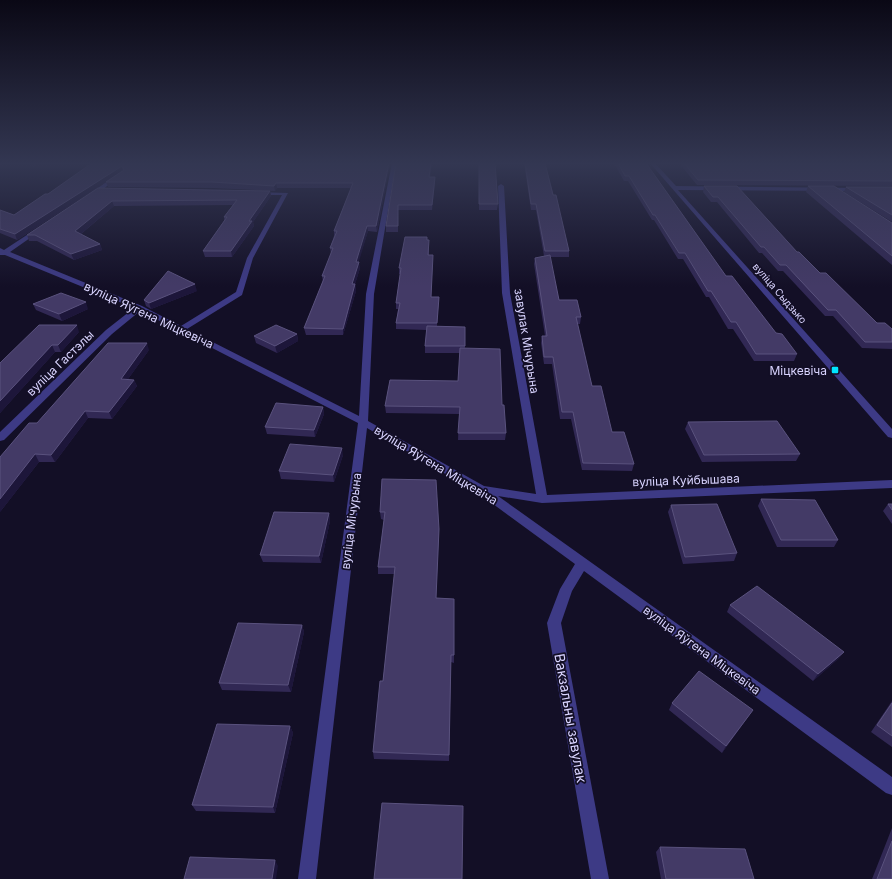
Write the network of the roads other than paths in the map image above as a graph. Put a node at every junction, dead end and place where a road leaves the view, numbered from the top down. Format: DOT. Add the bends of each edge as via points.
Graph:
graph roads {
  1 [pos="280,204"];
  2 [pos="387,204"];
  3 [pos="502,204"];
  4 [pos="688,204"];
  5 [pos="45,226"];
  6 [pos="2,252"];
  7 [pos="139,308"];
  8 [pos="179,330"];
  9 [pos="362,422"];
  10 [pos="892,435"];
  11 [pos="0,438"];
  12 [pos="892,484"];
  13 [pos="482,490"];
  14 [pos="542,499"];
  15 [pos="582,564"];
  16 [pos="892,787"];
  17 [pos="307,879"];
  18 [pos="600,879"];
  1 -- 8 [label="street" via="250,258 239,293"];
  2 -- 9 [label="street, вуліца Мічурына" via="370,294"];
  3 -- 14 [label="street, завулак Мічурына" via="506,293"];
  4 -- 10 [label="street, вуліца Сыдзько"];
  5 -- 6 [label="street"];
  6 -- 7 [label="street, вуліца Яўгена Міцкевіча"];
  7 -- 8 [label="street, вуліца Яўгена Міцкевіча"];
  7 -- 11 [label="street, вуліца Гастэлы" via="109,332"];
  8 -- 9 [label="street, вуліца Яўгена Міцкевіча" via="214,345"];
  9 -- 13 [label="street, вуліца Яўгена Міцкевіча"];
  9 -- 17 [label="street, вуліца Мічурына"];
  12 -- 14 [label="street, вуліца Куйбышава"];
  13 -- 14 [label="street, вуліца Куйбышава"];
  13 -- 15 [label="street, вуліца Яўгена Міцкевіча"];
  15 -- 16 [label="street, вуліца Яўгена Міцкевіча"];
  15 -- 18 [label="street, Вакзальны завулак" via="566,590 554,623"];
}
